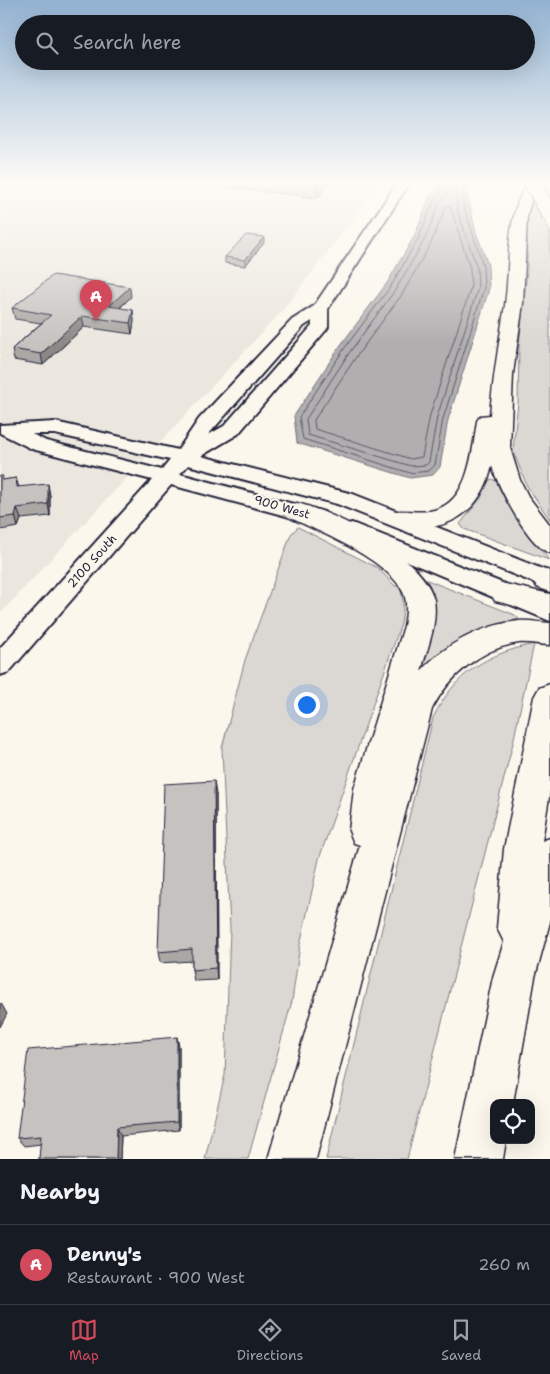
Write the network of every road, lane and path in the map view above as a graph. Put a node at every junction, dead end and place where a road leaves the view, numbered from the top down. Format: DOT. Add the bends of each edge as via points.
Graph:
graph roads {
  1 [pos="368,236"];
  2 [pos="519,236"];
  3 [pos="504,374"];
  4 [pos="3,428"];
  5 [pos="184,457"];
  6 [pos="167,477"];
  7 [pos="297,511"];
  8 [pos="398,518"];
  9 [pos="550,544"];
  10 [pos="549,587"];
  11 [pos="505,594"];
  12 [pos="550,612"];
  13 [pos="550,634"];
  14 [pos="0,665"];
  15 [pos="548,707"];
  16 [pos="550,855"];
  17 [pos="359,913"];
  18 [pos="514,977"];
  19 [pos="292,1159"];
  20 [pos="480,1159"];
  1 -- 5 [label="main road, 2100 South" via="320,309 320,327 230,430"];
  2 -- 3 [label="highway"];
  3 -- 8 [label="highway" via="490,407 478,475 470,498 443,516"];
  3 -- 9 [label="highway" via="499,448 502,462 517,498"];
  4 -- 5 [label="main road, 900 West" via="55,428"];
  4 -- 6 [label="main road, 900 West" via="39,445"];
  5 -- 6 [label="main road, 2100 South"];
  5 -- 8 [label="main road, 900 West" via="345,499"];
  6 -- 7 [label="main road, 900 West"];
  6 -- 14 [label="main road, 2100 South"];
  7 -- 11 [label="main road, 900 West"];
  7 -- 17 [label="highway" via="370,548 400,568 417,591 421,609 419,626 371,789"];
  8 -- 10 [label="main road, 900 West"];
  10 -- 11 [label="highway"];
  11 -- 12 [label="main road, 900 West"];
  13 -- 17 [label="highway" via="520,632 494,638 448,665 432,681 416,708"];
  15 -- 18 [label="highway" via="522,849"];
  16 -- 18 [label="highway"];
  17 -- 19 [label="highway"];
  18 -- 20 [label="highway"];
}
